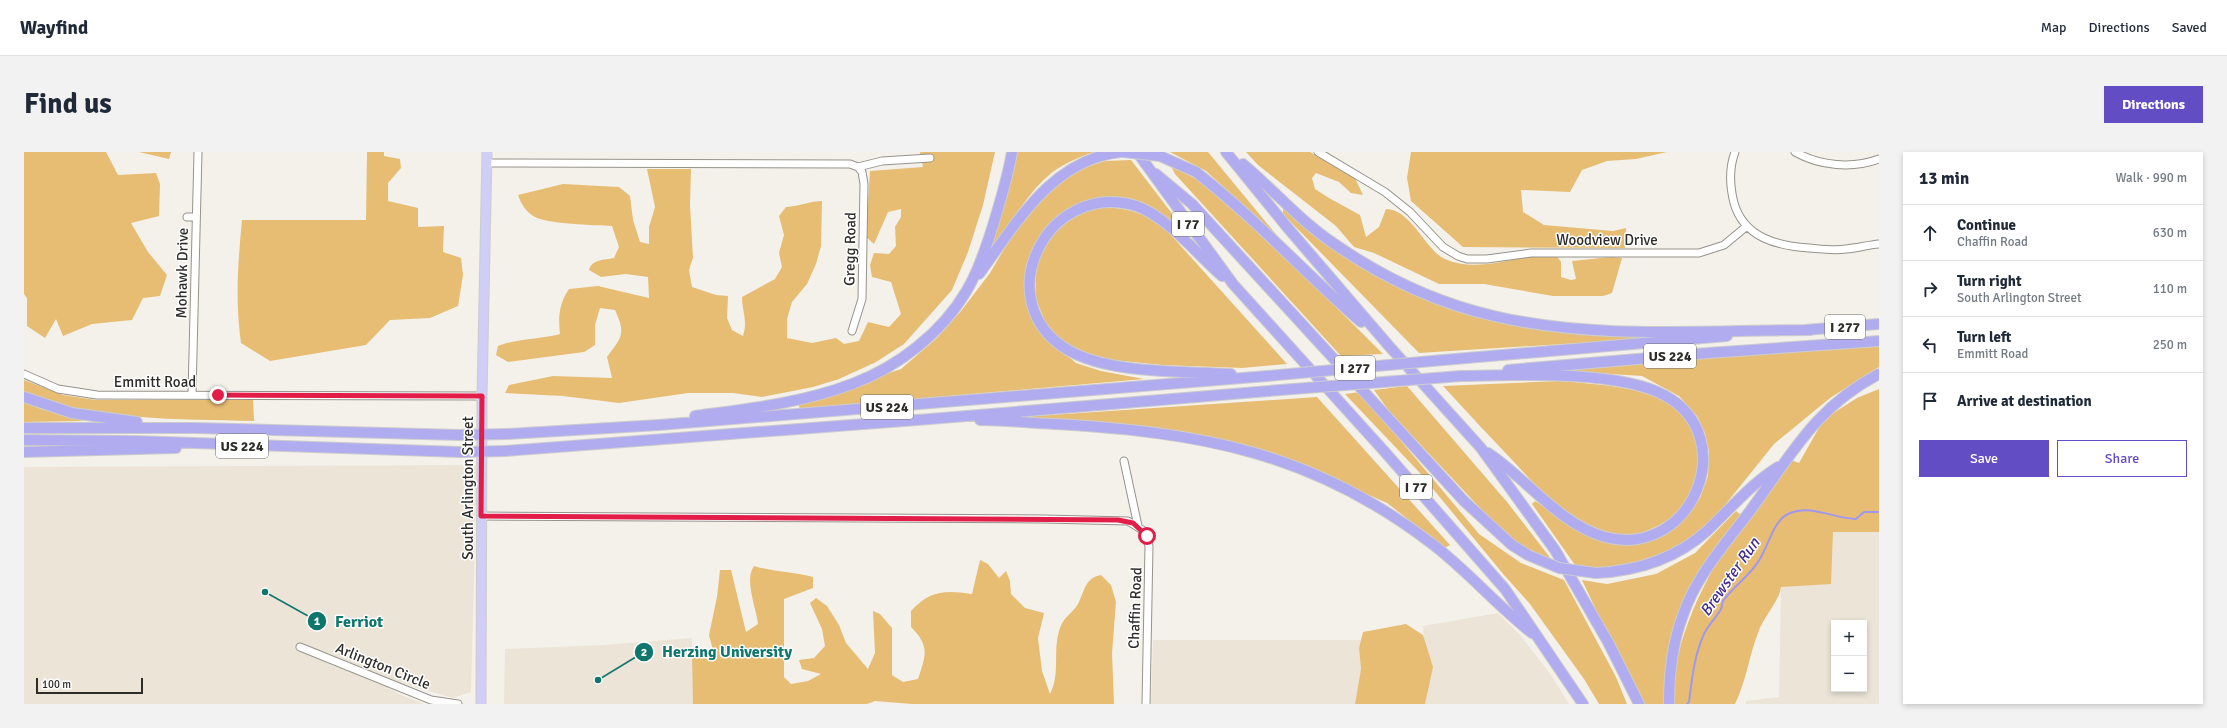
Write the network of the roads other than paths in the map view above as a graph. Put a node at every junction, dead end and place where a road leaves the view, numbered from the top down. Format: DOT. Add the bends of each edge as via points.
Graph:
graph roads {
  1 [pos="198,152"];
  2 [pos="487,152"];
  3 [pos="1012,152"];
  4 [pos="1122,152"];
  5 [pos="1136,152"];
  6 [pos="1228,152"];
  7 [pos="1318,152"];
  8 [pos="1735,152"];
  9 [pos="1795,152"];
  10 [pos="930,158"];
  11 [pos="1879,159"];
  12 [pos="487,163"];
  13 [pos="1144,163"];
  14 [pos="858,167"];
  15 [pos="187,217"];
  16 [pos="196,217"];
  17 [pos="1747,226"];
  18 [pos="1879,244"];
  19 [pos="1233,284"];
  20 [pos="968,290"];
  21 [pos="1879,324"];
  22 [pos="1811,330"];
  23 [pos="852,331"];
  24 [pos="1879,341"];
  25 [pos="1389,346"];
  26 [pos="24,374"];
  27 [pos="1879,374"];
  28 [pos="1267,376"];
  29 [pos="1461,376"];
  30 [pos="192,394"];
  31 [pos="482,396"];
  32 [pos="24,397"];
  33 [pos="930,419"];
  34 [pos="24,428"];
  35 [pos="195,428"];
  36 [pos="604,428"];
  37 [pos="24,440"];
  38 [pos="258,446"];
  39 [pos="1481,448"];
  40 [pos="24,452"];
  41 [pos="1124,461"];
  42 [pos="1781,465"];
  43 [pos="481,516"];
  44 [pos="1138,526"];
  45 [pos="1542,641"];
  46 [pos="300,647"];
  47 [pos="458,704"];
  48 [pos="481,704"];
  49 [pos="1146,704"];
  50 [pos="1583,704"];
  51 [pos="1639,704"];
  52 [pos="1669,704"];
  1 -- 16 [label="street, Mohawk Drive"];
  2 -- 12 [label="main road, South Arlington Street"];
  3 -- 20 [label="highway" via="1002,199"];
  4 -- 20 [label="highway" via="1097,156 1061,175 1043,189"];
  4 -- 25 [label="highway, bridge" via="1160,156 1196,172 1270,235 1331,296"];
  5 -- 13 [label="highway, I 77"];
  6 -- 22 [label="highway" via="1301,218 1341,248 1405,285 1469,309 1530,323 1592,329"];
  6 -- 25 [label="highway" via="1287,227"];
  7 -- 17 [label="street, Woodview Drive" via="1385,192 1410,212 1443,247 1460,257 1477,260 1531,253 1699,253 1724,245"];
  8 -- 17 [label="street" via="1731,172 1732,196 1739,215"];
  9 -- 11 [label="street" via="1815,161 1837,165 1862,164"];
  10 -- 14 [label="street" via="882,161"];
  12 -- 14 [label="street" via="850,164"];
  12 -- 31 [label="main road, South Arlington Street"];
  13 -- 19 [label="highway, I 77"];
  13 -- 42 [label="highway, bridge" via="1192,204 1464,501 1512,545 1528,555 1559,568 1596,573 1642,567 1679,552 1708,530 1760,478"];
  14 -- 23 [label="street, Gregg Road" via="862,172 864,184 862,279 861,304"];
  15 -- 16 [label="street"];
  16 -- 30 [label="street, Mohawk Drive"];
  17 -- 18 [label="street" via="1764,238 1788,246 1840,250"];
  19 -- 28 [label="highway" via="1157,217 1137,207 1115,203 1082,208 1057,223 1037,250 1030,281 1034,307 1044,326 1059,344 1080,356 1103,363 1144,369"];
  19 -- 45 [label="highway, I 77" via="1504,589"];
  20 -- 36 [label="highway" via="950,314 915,349 884,370 852,384 776,404"];
  21 -- 22 [label="highway, I 277"];
  22 -- 28 [label="highway, I 277, bridge"];
  24 -- 29 [label="highway, US 224" via="1524,368"];
  25 -- 39 [label="highway"];
  26 -- 30 [label="street, Emmitt Road" via="48,386 82,394"];
  27 -- 42 [label="highway" via="1855,389 1816,421"];
  28 -- 36 [label="highway, US 224"];
  29 -- 33 [label="highway, US 224, bridge"];
  29 -- 39 [label="highway" via="1514,375 1596,379 1632,384 1655,391 1676,404 1693,424 1701,446 1702,468 1698,488 1691,504 1680,518 1656,534 1623,540 1594,533 1572,521 1512,470"];
  30 -- 31 [label="street, Emmitt Road"];
  31 -- 43 [label="main road, South Arlington Street"];
  32 -- 35 [label="highway" via="72,413"];
  33 -- 38 [label="highway, US 224, bridge" via="505,451"];
  33 -- 45 [label="highway" via="983,420 1149,432 1226,444 1286,462 1337,484 1405,524 1454,561"];
  34 -- 35 [label="highway, US 224"];
  35 -- 36 [label="highway, US 224, bridge" via="459,435"];
  37 -- 38 [label="highway, US 224"];
  38 -- 40 [label="highway"];
  39 -- 51 [label="highway" via="1555,550 1608,642"];
  41 -- 44 [label="street, Chaffin Road"];
  42 -- 52 [label="highway" via="1761,497 1707,568 1683,614 1671,660"];
  43 -- 44 [label="street" via="1118,520"];
  43 -- 48 [label="main road, South Arlington Street"];
  44 -- 49 [label="street, Chaffin Road" via="1147,536 1149,546"];
  45 -- 50 [label="highway, I 77"];
  46 -- 47 [label="street, Arlington Circle" via="431,700"];
}
